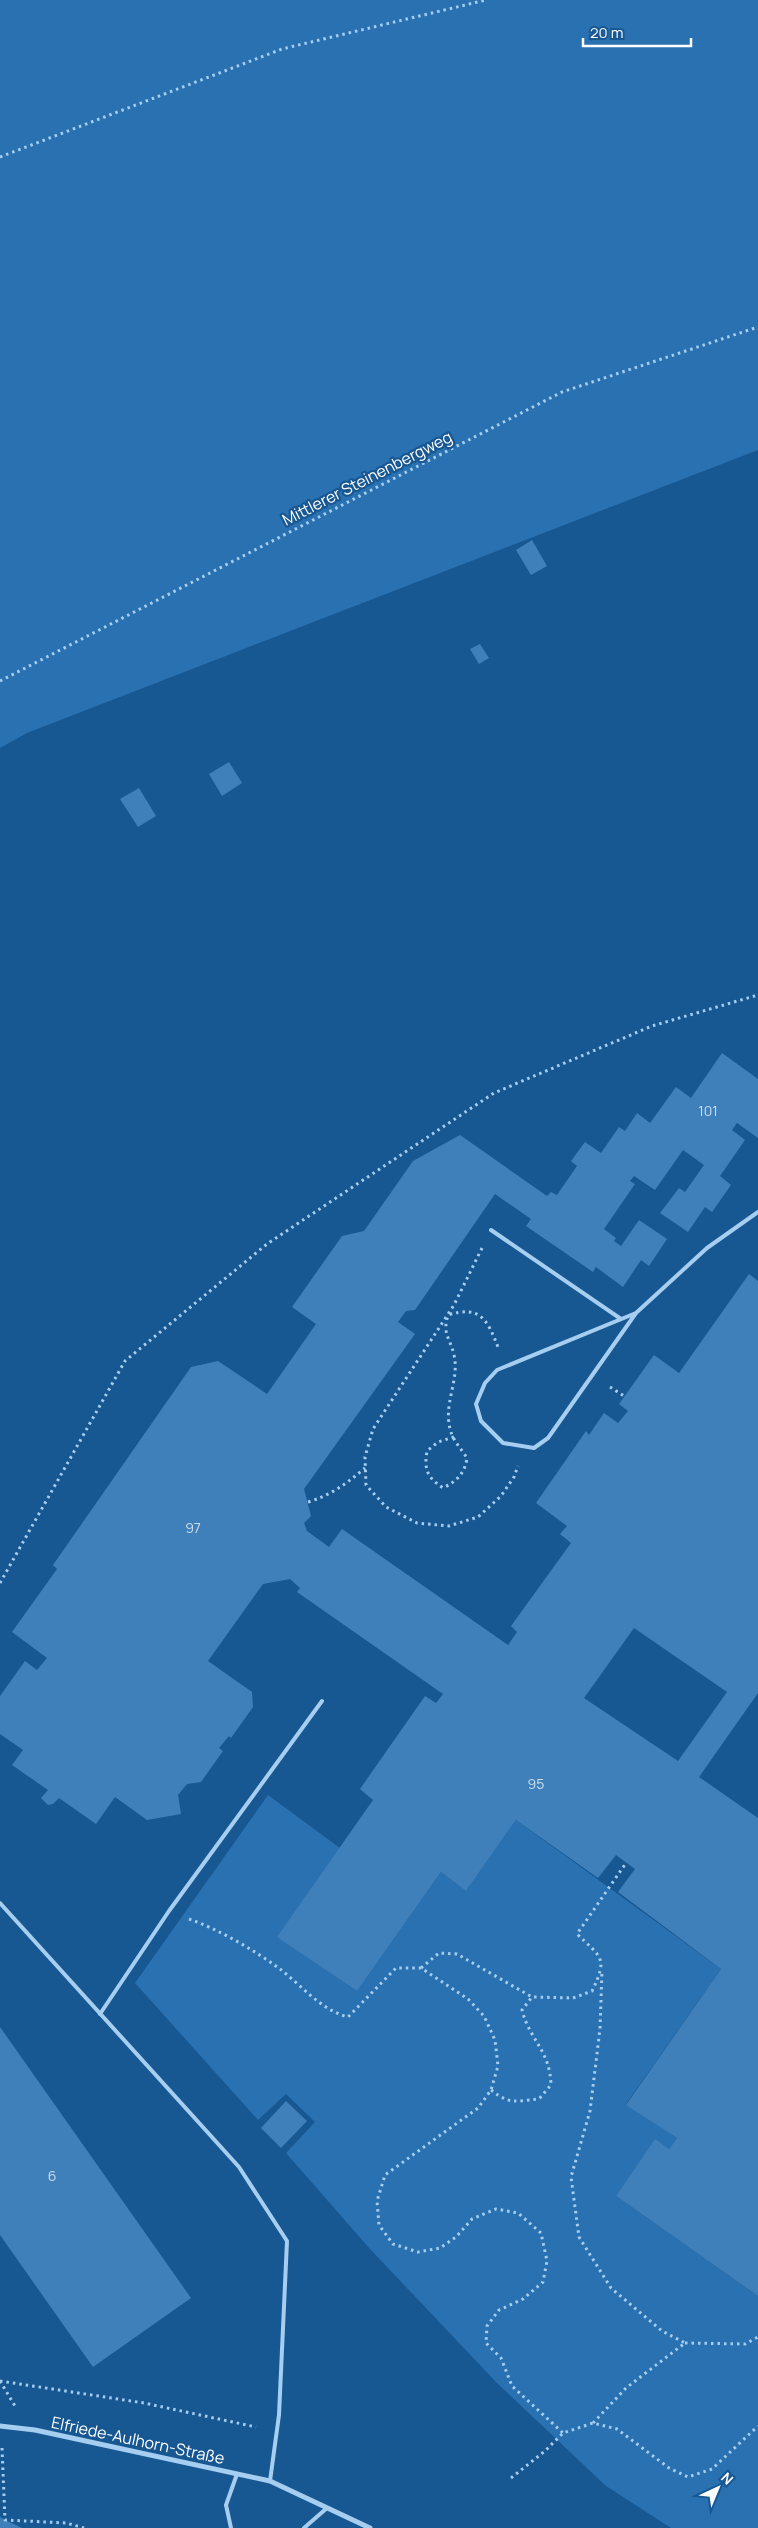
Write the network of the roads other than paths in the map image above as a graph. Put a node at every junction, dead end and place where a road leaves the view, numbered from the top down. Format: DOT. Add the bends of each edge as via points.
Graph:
graph roads {
  1 [pos="758,1212"];
  2 [pos="491,1230"];
  3 [pos="636,1313"];
  4 [pos="621,1319"];
  5 [pos="322,1701"];
  6 [pos="0,1903"];
  7 [pos="100,2014"];
  8 [pos="1,2426"];
  9 [pos="237,2474"];
  10 [pos="270,2481"];
  11 [pos="327,2508"];
  12 [pos="231,2528"];
  13 [pos="304,2528"];
  14 [pos="370,2528"];
  1 -- 3 [label="lane" via="707,1248"];
  2 -- 4 [label="lane"];
  3 -- 4 [label="lane"];
  3 -- 4 [label="lane" via="548,1438 534,1448 503,1443 481,1421 476,1404 496,1370"];
  5 -- 7 [label="lane" via="169,1911"];
  6 -- 7 [label="lane"];
  7 -- 10 [label="lane" via="239,2167 287,2241 276,2432"];
  8 -- 9 [label="street, Elfriede-Aulhorn-Straße" via="35,2430"];
  9 -- 10 [label="street, Elfriede-Aulhorn-Straße"];
  9 -- 12 [label="lane" via="226,2506"];
  10 -- 11 [label="street, Elfriede-Aulhorn-Straße"];
  11 -- 13 [label="lane"];
  11 -- 14 [label="street, Elfriede-Aulhorn-Straße"];
}
